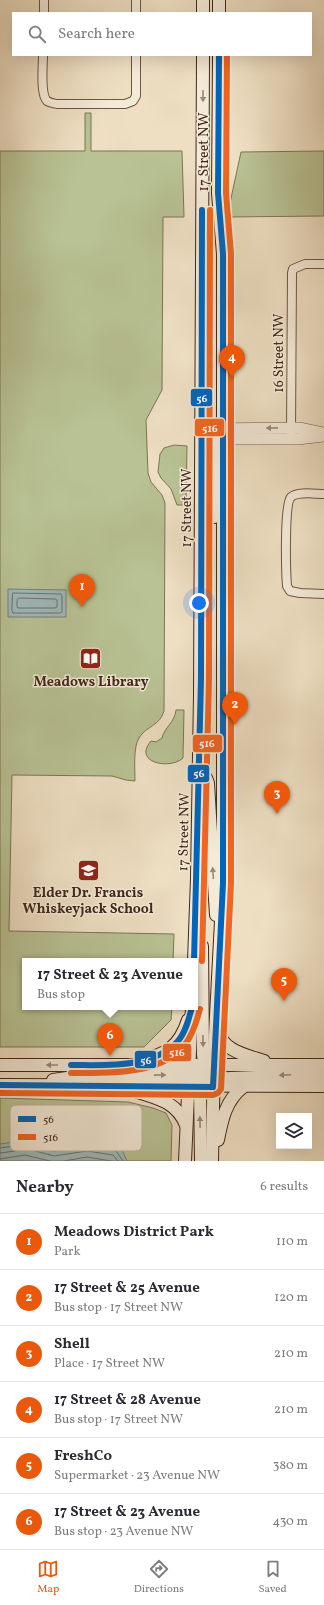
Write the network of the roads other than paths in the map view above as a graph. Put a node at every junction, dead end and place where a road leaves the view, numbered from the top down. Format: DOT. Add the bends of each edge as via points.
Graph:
graph roads {
  1 [pos="44,0"];
  2 [pos="136,0"];
  3 [pos="203,0"];
  4 [pos="219,0"];
  5 [pos="44,12"];
  6 [pos="136,12"];
  7 [pos="203,12"];
  8 [pos="219,12"];
  9 [pos="43,56"];
  10 [pos="136,56"];
  11 [pos="203,56"];
  12 [pos="219,56"];
  13 [pos="324,264"];
  14 [pos="291,434"];
  15 [pos="212,435"];
  16 [pos="324,435"];
  17 [pos="324,494"];
  18 [pos="324,594"];
  19 [pos="198,774"];
  20 [pos="196,891"];
  21 [pos="221,939"];
  22 [pos="194,958"];
  23 [pos="191,1010"];
  24 [pos="192,1010"];
  25 [pos="216,1021"];
  26 [pos="0,1065"];
  27 [pos="120,1065"];
  28 [pos="277,1065"];
  29 [pos="324,1065"];
  30 [pos="324,1074"];
  31 [pos="202,1076"];
  32 [pos="5,1085"];
  33 [pos="120,1086"];
  34 [pos="324,1086"];
  35 [pos="243,1087"];
  36 [pos="186,1127"];
  37 [pos="185,1161"];
  38 [pos="201,1161"];
  39 [pos="213,1161"];
  1 -- 5 [label="street"];
  2 -- 6 [label="street"];
  3 -- 7 [label="main road"];
  4 -- 8 [label="main road"];
  9 -- 10 [label="street" via="43,94 47,100 57,104 124,104 133,101 136,92"];
  11 -- 15 [label="main road, 17 Street NW, one-way"];
  12 -- 15 [label="main road, 17 Street NW" via="218,193 223,254"];
  13 -- 14 [label="street, 16 Street NW" via="295,267 292,273"];
  14 -- 15 [label="street"];
  14 -- 16 [label="street"];
  15 -- 19 [label="main road, 17 Street NW"];
  15 -- 21 [label="main road, 17 Street NW" via="222,567"];
  17 -- 18 [label="street" via="300,494 291,497 287,506 287,586 290,591 300,594"];
  19 -- 20 [label="main road, 17 Street NW"];
  21 -- 19 [label="main road, one-way" via="214,904 208,783 206,778"];
  20 -- 22 [label="main road, 17 Street NW"];
  20 -- 31 [label="main road, one-way" via="201,926"];
  21 -- 25 [label="main road, 17 Street NW"];
  23 -- 27 [label="main road" via="182,1036 170,1050"];
  24 -- 31 [label="main road, 17 Street NW"];
  25 -- 28 [label="main road" via="219,1035 229,1048"];
  25 -- 31 [label="main road, 17 Street NW"];
  27 -- 26 [label="main road, one-way"];
  27 -- 31 [label="main road"];
  28 -- 29 [label="main road"];
  28 -- 31 [label="main road"];
  30 -- 31 [label="main road, one-way"];
  32 -- 31 [label="main road, one-way" via="74,1077"];
  31 -- 33 [label="main road"];
  31 -- 35 [label="main road"];
  31 -- 36 [label="main road, 17 Street NW"];
  38 -- 31 [label="main road, one-way"];
  31 -- 39 [label="main road, 17 Street NW"];
  32 -- 33 [label="main road"];
  33 -- 36 [label="main road" via="170,1104 179,1112"];
  34 -- 35 [label="main road"];
  35 -- 39 [label="main road" via="234,1094 228,1104"];
  36 -- 37 [label="main road, 17 Street NW"];
}
